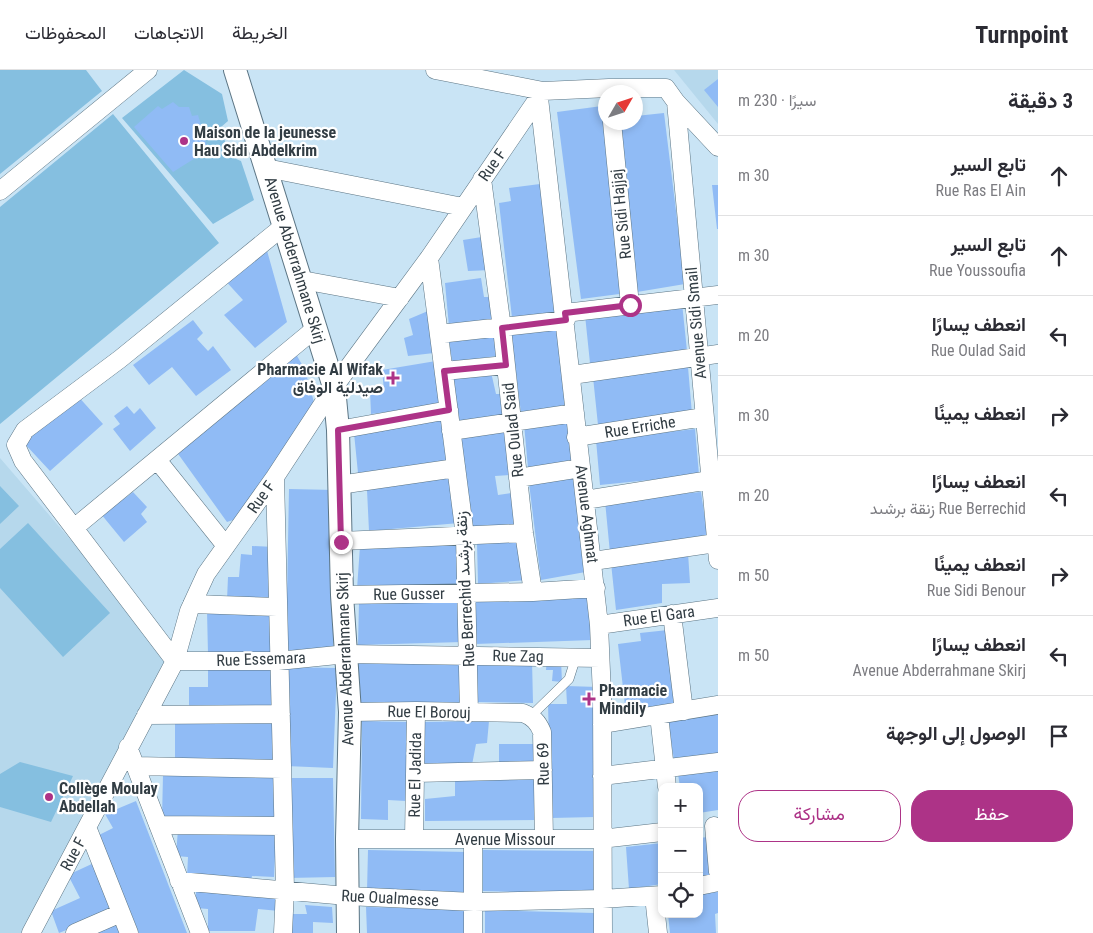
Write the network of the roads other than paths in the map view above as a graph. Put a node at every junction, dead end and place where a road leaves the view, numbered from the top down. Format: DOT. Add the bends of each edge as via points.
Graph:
graph roads {
  1 [pos="148,70"];
  2 [pos="235,70"];
  3 [pos="435,70"];
  4 [pos="598,91"];
  5 [pos="643,93"];
  6 [pos="541,94"];
  7 [pos="671,95"];
  8 [pos="613,130"];
  9 [pos="718,147"];
  10 [pos="266,168"];
  11 [pos="482,179"];
  12 [pos="0,192"];
  13 [pos="462,207"];
  14 [pos="285,225"];
  15 [pos="429,258"];
  16 [pos="302,280"];
  17 [pos="718,295"];
  18 [pos="400,298"];
  19 [pos="694,298"];
  20 [pos="630,305"];
  21 [pos="565,316"];
  22 [pos="316,328"];
  23 [pos="502,328"];
  24 [pos="439,334"];
  25 [pos="718,354"];
  26 [pos="699,356"];
  27 [pos="506,365"];
  28 [pos="444,371"];
  29 [pos="572,375"];
  30 [pos="334,387"];
  31 [pos="449,410"];
  32 [pos="575,413"];
  33 [pos="704,417"];
  34 [pos="514,421"];
  35 [pos="338,430"];
  36 [pos="451,432"];
  37 [pos="576,436"];
  38 [pos="158,461"];
  39 [pos="456,468"];
  40 [pos="581,468"];
  41 [pos="275,477"];
  42 [pos="518,478"];
  43 [pos="710,480"];
  44 [pos="339,485"];
  45 [pos="585,500"];
  46 [pos="74,528"];
  47 [pos="524,533"];
  48 [pos="465,536"];
  49 [pos="341,542"];
  50 [pos="226,546"];
  51 [pos="717,554"];
  52 [pos="593,561"];
  53 [pos="596,588"];
  54 [pos="533,592"];
  55 [pos="466,593"];
  56 [pos="342,595"];
  57 [pos="192,604"];
  58 [pos="277,607"];
  59 [pos="718,608"];
  60 [pos="672,614"];
  61 [pos="599,624"];
  62 [pos="347,654"];
  63 [pos="468,656"];
  64 [pos="576,657"];
  65 [pos="600,658"];
  66 [pos="175,661"];
  67 [pos="278,661"];
  68 [pos="718,705"];
  69 [pos="416,711"];
  70 [pos="684,711"];
  71 [pos="350,712"];
  72 [pos="469,713"];
  73 [pos="281,714"];
  74 [pos="146,715"];
  75 [pos="659,715"];
  76 [pos="531,716"];
  77 [pos="602,724"];
  78 [pos="128,747"];
  79 [pos="718,762"];
  80 [pos="135,766"];
  81 [pos="665,768"];
  82 [pos="282,769"];
  83 [pos="543,770"];
  84 [pos="416,773"];
  85 [pos="602,776"];
  86 [pos="667,783"];
  87 [pos="158,826"];
  88 [pos="282,826"];
  89 [pos="710,826"];
  90 [pos="87,827"];
  91 [pos="658,832"];
  92 [pos="347,839"];
  93 [pos="414,839"];
  94 [pos="473,839"];
  95 [pos="544,839"];
  96 [pos="601,839"];
  97 [pos="718,872"];
  98 [pos="180,881"];
  99 [pos="718,882"];
  100 [pos="703,885"];
  101 [pos="285,889"];
  102 [pos="658,895"];
  103 [pos="347,896"];
  104 [pos="602,899"];
  105 [pos="474,902"];
  106 [pos="121,913"];
  107 [pos="658,918"];
  108 [pos="31,933"];
  109 [pos="75,933"];
  110 [pos="129,933"];
  111 [pos="200,933"];
  112 [pos="283,933"];
  113 [pos="348,933"];
  114 [pos="473,933"];
  115 [pos="603,933"];
  116 [pos="658,933"];
  1 -- 12 [label="street"];
  2 -- 10 [label="street, Avenue Abderrahmane Skirj"];
  3 -- 6 [label="street"];
  4 -- 6 [label="street"];
  5 -- 7 [label="street"];
  6 -- 11 [label="street, Rue F"];
  6 -- 21 [label="street, Avenue Aghmat"];
  7 -- 9 [label="street"];
  7 -- 19 [label="street, Avenue Sidi Smail"];
  8 -- 20 [label="street, Rue Sidi Hajjaj"];
  10 -- 13 [label="street"];
  10 -- 14 [label="street, Avenue Abderrahmane Skirj"];
  11 -- 13 [label="street, Rue F"];
  11 -- 23 [label="street, Rue Oulad Said"];
  13 -- 15 [label="street, Rue F"];
  14 -- 16 [label="street, Avenue Abderrahmane Skirj"];
  14 -- 46 [label="street" via="19,438 16,446 23,461"];
  15 -- 18 [label="street, Rue F"];
  15 -- 24 [label="street, Rue Berrechid زنقة برشىد"];
  16 -- 18 [label="street"];
  16 -- 22 [label="street, Avenue Abderrahmane Skirj"];
  17 -- 19 [label="street"];
  18 -- 30 [label="street, Rue F"];
  19 -- 20 [label="street"];
  19 -- 26 [label="street, Avenue Sidi Smail"];
  20 -- 21 [label="street"];
  21 -- 23 [label="street"];
  21 -- 29 [label="street, Avenue Aghmat"];
  22 -- 30 [label="street, Avenue Abderrahmane Skirj"];
  22 -- 38 [label="street"];
  23 -- 24 [label="street"];
  23 -- 27 [label="street, Rue Oulad Said"];
  24 -- 28 [label="street, Rue Berrechid زنقة برشىد"];
  25 -- 26 [label="street"];
  26 -- 29 [label="street"];
  26 -- 33 [label="street, Avenue Sidi Smail"];
  27 -- 28 [label="street"];
  27 -- 34 [label="street, Rue Oulad Said"];
  28 -- 31 [label="street, Rue Berrechid زنقة برشىد"];
  29 -- 32 [label="street, Avenue Aghmat"];
  30 -- 35 [label="street, Avenue Abderrahmane Skirj"];
  30 -- 41 [label="street, Rue F"];
  31 -- 35 [label="street"];
  31 -- 36 [label="street, Rue Berrechid زنقة برشىد"];
  32 -- 34 [label="street"];
  32 -- 37 [label="street, Avenue Aghmat"];
  33 -- 37 [label="street, Rue Erriche"];
  33 -- 43 [label="street, Avenue Sidi Smail"];
  34 -- 36 [label="street"];
  34 -- 42 [label="street, Rue Oulad Said"];
  35 -- 44 [label="street, Avenue Abderrahmane Skirj"];
  36 -- 39 [label="street, Rue Berrechid زنقة برشىد"];
  37 -- 40 [label="street, Avenue Aghmat"];
  38 -- 46 [label="street"];
  38 -- 50 [label="street"];
  39 -- 44 [label="street"];
  39 -- 48 [label="street, Rue Berrechid زنقة برشىد"];
  40 -- 42 [label="street"];
  40 -- 45 [label="street, Avenue Aghmat"];
  41 -- 50 [label="street, Rue F"];
  41 -- 58 [label="street"];
  42 -- 47 [label="street, Rue Oulad Said"];
  43 -- 45 [label="street"];
  43 -- 51 [label="street, Avenue Sidi Smail"];
  44 -- 49 [label="street, Avenue Abderrahmane Skirj"];
  45 -- 52 [label="street, Avenue Aghmat"];
  46 -- 66 [label="street"];
  47 -- 48 [label="street"];
  47 -- 54 [label="street, Rue Oulad Said"];
  48 -- 49 [label="street"];
  48 -- 55 [label="street, Rue Berrechid زنقة برشىد"];
  49 -- 56 [label="street, Avenue Abderrahmane Skirj"];
  50 -- 57 [label="street, Rue F" via="206,574"];
  51 -- 52 [label="street"];
  52 -- 53 [label="street, Avenue Aghmat"];
  53 -- 54 [label="street, Rue Gusser"];
  53 -- 61 [label="street, Avenue Aghmat"];
  54 -- 55 [label="street, Rue Gusser"];
  55 -- 56 [label="street, Rue Gusser"];
  55 -- 63 [label="street, Rue Berrechid زنقة برشىد"];
  56 -- 62 [label="street, Avenue Abderrahmane Skirj"];
  57 -- 58 [label="street"];
  57 -- 66 [label="street, Rue F"];
  58 -- 67 [label="street"];
  59 -- 60 [label="street, Rue El Gara"];
  60 -- 61 [label="street, Rue El Gara"];
  60 -- 70 [label="street"];
  61 -- 65 [label="street, Avenue Aghmat"];
  62 -- 63 [label="street, Rue Zag"];
  62 -- 67 [label="street, Rue Essemara"];
  62 -- 71 [label="street, Avenue Abderrahmane Skirj"];
  63 -- 64 [label="street, Rue Zag"];
  63 -- 72 [label="street, Rue Berrechid زنقة برشىد"];
  64 -- 65 [label="street, Rue Zag"];
  64 -- 76 [label="lane" via="569,680"];
  65 -- 77 [label="street, Avenue Aghmat"];
  66 -- 67 [label="street, Rue Essemara"];
  66 -- 74 [label="street, Rue F"];
  67 -- 73 [label="street"];
  68 -- 70 [label="street"];
  69 -- 71 [label="street, Rue El Borouj"];
  69 -- 72 [label="street, Rue El Borouj"];
  69 -- 84 [label="street, Rue El Jadida"];
  70 -- 75 [label="street"];
  71 -- 92 [label="street, Avenue Abderrahmane Skirj"];
  72 -- 76 [label="street, Rue El Borouj" via="523,713"];
  73 -- 74 [label="street"];
  73 -- 82 [label="street"];
  74 -- 78 [label="street, Rue F"];
  75 -- 77 [label="street"];
  75 -- 81 [label="street"];
  76 -- 83 [label="street, Rue 69" via="542,732"];
  77 -- 85 [label="street, Avenue Aghmat"];
  78 -- 80 [label="street"];
  78 -- 90 [label="street, Rue F"];
  79 -- 81 [label="street"];
  80 -- 82 [label="street"];
  80 -- 87 [label="street"];
  81 -- 85 [label="street"];
  81 -- 86 [label="street"];
  82 -- 88 [label="street"];
  83 -- 84 [label="street"];
  83 -- 95 [label="street, Rue 69"];
  84 -- 93 [label="street, Rue El Jadida"];
  85 -- 96 [label="street, Avenue Aghmat"];
  87 -- 88 [label="street"];
  87 -- 98 [label="street"];
  88 -- 101 [label="street"];
  89 -- 97 [label="street"];
  90 -- 106 [label="street"];
  90 -- 108 [label="street, Rue F"];
  91 -- 96 [label="street, Avenue Missour"];
  92 -- 93 [label="street, Avenue Missour"];
  92 -- 103 [label="street, Avenue Abderrahmane Skirj"];
  93 -- 94 [label="street, Avenue Missour"];
  94 -- 95 [label="street, Avenue Missour"];
  94 -- 105 [label="street"];
  95 -- 96 [label="street, Avenue Missour"];
  96 -- 104 [label="street, Avenue Aghmat"];
  98 -- 101 [label="street, Rue Oualmesse"];
  98 -- 111 [label="street"];
  99 -- 100 [label="street"];
  101 -- 103 [label="street, Rue Oualmesse"];
  101 -- 112 [label="street"];
  102 -- 104 [label="street, Rue Oualmesse"];
  103 -- 105 [label="street, Rue Oualmesse"];
  103 -- 113 [label="street, Avenue Abderrahmane Skirj"];
  104 -- 105 [label="street, Rue Oualmesse"];
  104 -- 115 [label="street, Avenue Aghmat"];
  105 -- 114 [label="street"];
  106 -- 109 [label="street"];
  106 -- 110 [label="street"];
  107 -- 116 [label="street"];
}
